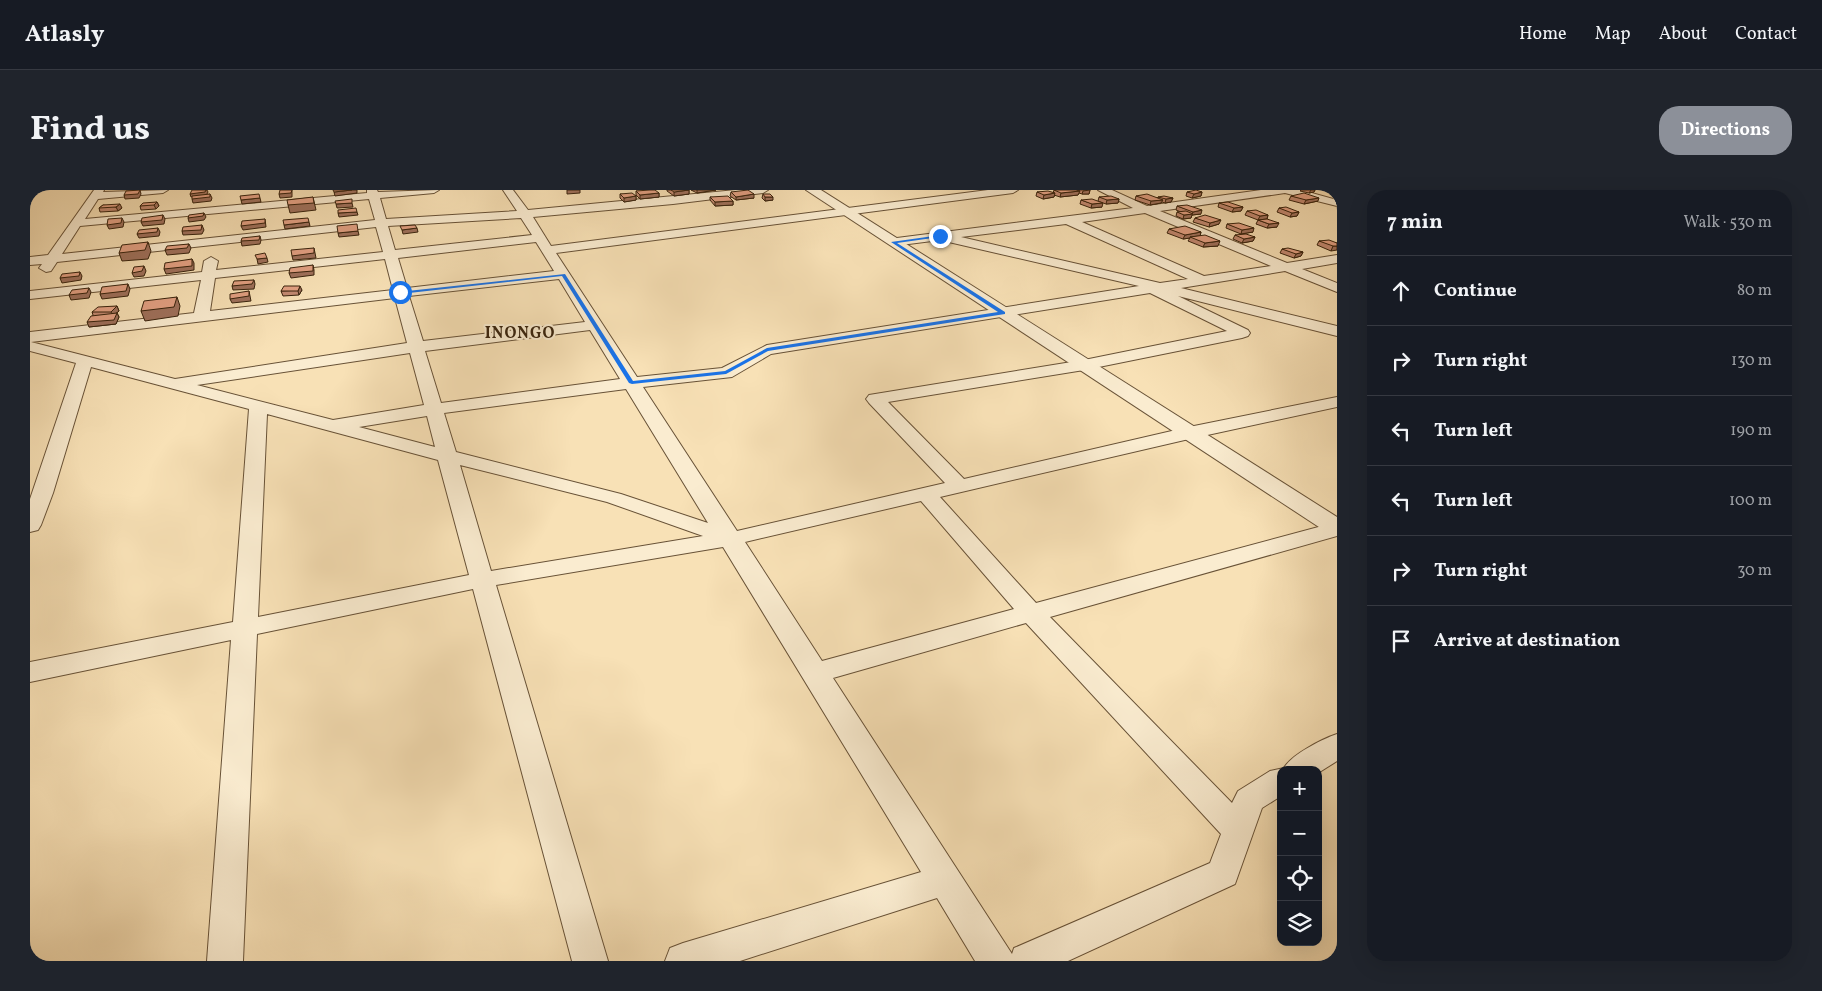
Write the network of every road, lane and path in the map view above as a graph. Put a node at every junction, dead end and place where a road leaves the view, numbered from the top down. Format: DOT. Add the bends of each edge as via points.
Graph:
graph roads {
  1 [pos="163,190"];
  2 [pos="434,190"];
  3 [pos="508,190"];
  4 [pos="662,190"];
  5 [pos="763,190"];
  6 [pos="812,190"];
  7 [pos="1013,190"];
  8 [pos="1103,190"];
  9 [pos="1282,190"];
  10 [pos="1288,190"];
  11 [pos="97,193"];
  12 [pos="372,193"];
  13 [pos="673,201"];
  14 [pos="224,203"];
  15 [pos="1337,203"];
  16 [pos="1144,209"];
  17 [pos="845,211"];
  18 [pos="525,214"];
  19 [pos="1066,219"];
  20 [pos="380,223"];
  21 [pos="76,224"];
  22 [pos="940,236"];
  23 [pos="214,241"];
  24 [pos="893,242"];
  25 [pos="544,244"];
  26 [pos="389,254"];
  27 [pos="51,259"];
  28 [pos="1337,259"];
  29 [pos="30,261"];
  30 [pos="1288,268"];
  31 [pos="563,274"];
  32 [pos="208,276"];
  33 [pos="1204,281"];
  34 [pos="1159,288"];
  35 [pos="1337,288"];
  36 [pos="400,292"];
  37 [pos="30,295"];
  38 [pos="1003,313"];
  39 [pos="201,318"];
  40 [pos="595,325"];
  41 [pos="1337,331"];
  42 [pos="30,337"];
  43 [pos="30,346"];
  44 [pos="416,347"];
  45 [pos="85,361"];
  46 [pos="1084,365"];
  47 [pos="171,383"];
  48 [pos="632,383"];
  49 [pos="1337,402"];
  50 [pos="258,407"];
  51 [pos="434,409"];
  52 [pos="333,426"];
  53 [pos="1189,433"];
  54 [pos="447,456"];
  55 [pos="960,486"];
  56 [pos="926,494"];
  57 [pos="30,525"];
  58 [pos="1337,528"];
  59 [pos="730,539"];
  60 [pos="482,580"];
  61 [pos="1031,613"];
  62 [pos="246,629"];
  63 [pos="30,672"];
  64 [pos="814,673"];
  65 [pos="1337,746"];
  66 [pos="1304,766"];
  67 [pos="1277,782"];
  68 [pos="1238,830"];
  69 [pos="945,880"];
  70 [pos="225,961"];
  71 [pos="590,961"];
  72 [pos="683,961"];
  73 [pos="996,961"];
  74 [pos="1027,961"];
  1 -- 11 [label="street"];
  2 -- 12 [label="street"];
  3 -- 18 [label="street"];
  4 -- 13 [label="street"];
  5 -- 13 [label="street"];
  6 -- 17 [label="street"];
  7 -- 17 [label="street"];
  8 -- 16 [label="street"];
  9 -- 16 [label="street"];
  10 -- 15 [label="street"];
  11 -- 21 [label="street"];
  12 -- 14 [label="street"];
  12 -- 20 [label="street"];
  13 -- 18 [label="street"];
  14 -- 21 [label="street"];
  14 -- 23 [label="street"];
  16 -- 19 [label="street"];
  16 -- 30 [label="street"];
  17 -- 24 [label="street"];
  17 -- 25 [label="street"];
  18 -- 20 [label="street"];
  18 -- 25 [label="street"];
  19 -- 22 [label="street"];
  19 -- 33 [label="street"];
  20 -- 23 [label="street"];
  20 -- 26 [label="street"];
  21 -- 27 [label="street"];
  22 -- 24 [label="street"];
  22 -- 34 [label="street"];
  23 -- 27 [label="street"];
  23 -- 32 [label="street"];
  24 -- 38 [label="street"];
  25 -- 26 [label="street"];
  25 -- 31 [label="street"];
  26 -- 32 [label="street"];
  26 -- 36 [label="street"];
  27 -- 29 [label="street"];
  27 -- 37 [label="street"];
  28 -- 30 [label="street"];
  30 -- 33 [label="street"];
  30 -- 35 [label="street"];
  31 -- 36 [label="street"];
  31 -- 40 [label="street"];
  32 -- 37 [label="street"];
  32 -- 39 [label="street"];
  33 -- 34 [label="street"];
  34 -- 38 [label="street"];
  34 -- 41 [label="street"];
  34 -- 46 [label="street" via="1242,333"];
  36 -- 39 [label="street"];
  36 -- 44 [label="street"];
  38 -- 46 [label="street"];
  38 -- 48 [label="street" via="767,350 726,372"];
  39 -- 42 [label="street"];
  40 -- 44 [label="street"];
  40 -- 48 [label="street"];
  43 -- 45 [label="street"];
  44 -- 47 [label="street"];
  44 -- 51 [label="street"];
  45 -- 47 [label="street"];
  45 -- 57 [label="street"];
  46 -- 53 [label="street"];
  46 -- 55 [label="street" via="875,399"];
  47 -- 50 [label="street"];
  48 -- 51 [label="street"];
  48 -- 59 [label="street"];
  49 -- 53 [label="street"];
  50 -- 52 [label="street"];
  50 -- 62 [label="street"];
  51 -- 52 [label="street"];
  51 -- 54 [label="street"];
  52 -- 54 [label="street"];
  53 -- 55 [label="street"];
  53 -- 58 [label="street"];
  54 -- 59 [label="street" via="614,498"];
  54 -- 60 [label="street"];
  55 -- 56 [label="street"];
  56 -- 59 [label="street"];
  56 -- 61 [label="street"];
  58 -- 61 [label="street"];
  59 -- 60 [label="street"];
  59 -- 64 [label="street"];
  60 -- 62 [label="street"];
  60 -- 71 [label="street"];
  61 -- 64 [label="street"];
  61 -- 68 [label="street"];
  62 -- 63 [label="street"];
  62 -- 70 [label="street"];
  64 -- 69 [label="street"];
  65 -- 66 [label="street"];
  67 -- 68 [label="street" via="1249,800"];
  68 -- 74 [label="street" via="1223,873"];
  69 -- 72 [label="street"];
  69 -- 73 [label="street"];
}
